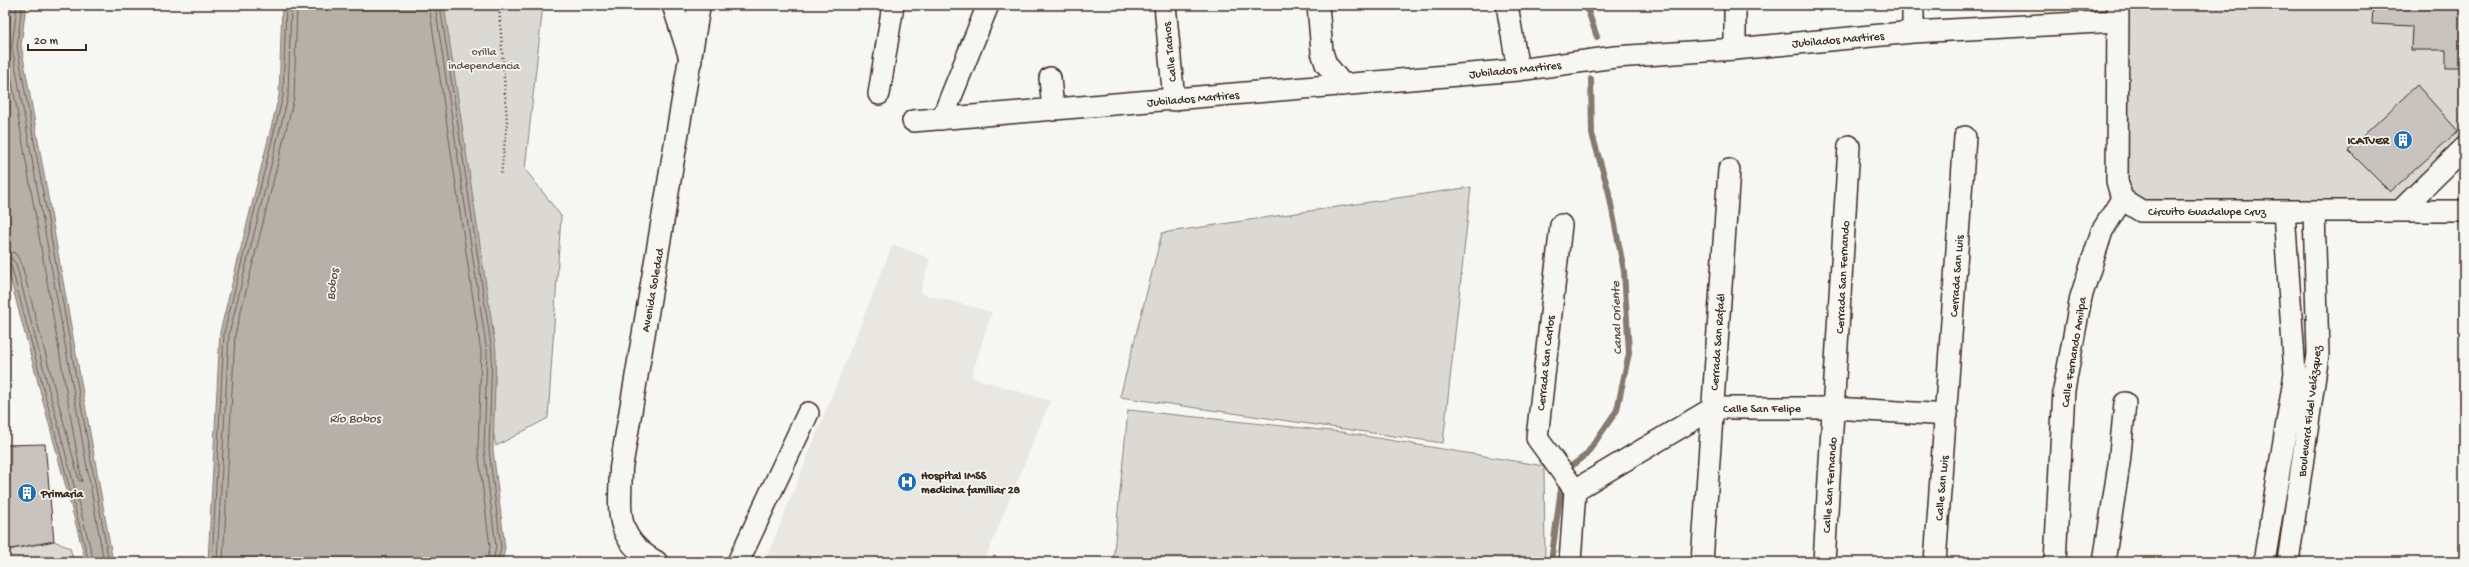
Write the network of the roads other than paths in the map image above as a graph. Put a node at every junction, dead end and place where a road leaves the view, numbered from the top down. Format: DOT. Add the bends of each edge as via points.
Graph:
graph roads {
  1 [pos="673,5"];
  2 [pos="699,5"];
  3 [pos="893,5"];
  4 [pos="988,5"];
  5 [pos="1165,5"];
  6 [pos="1318,5"];
  7 [pos="1507,5"];
  8 [pos="1735,5"];
  9 [pos="1913,5"];
  10 [pos="2118,13"];
  11 [pos="1913,32"];
  12 [pos="1735,49"];
  13 [pos="691,61"];
  14 [pos="1518,70"];
  15 [pos="1050,78"];
  16 [pos="1343,85"];
  17 [pos="880,94"];
  18 [pos="1174,100"];
  19 [pos="1053,110"];
  20 [pos="942,119"];
  21 [pos="913,121"];
  22 [pos="1965,136"];
  23 [pos="1849,146"];
  24 [pos="2464,148"];
  25 [pos="1729,170"];
  26 [pos="2122,199"];
  27 [pos="2314,211"];
  28 [pos="2400,211"];
  29 [pos="2464,211"];
  30 [pos="2284,212"];
  31 [pos="1561,225"];
  32 [pos="2125,403"];
  33 [pos="1713,408"];
  34 [pos="1834,408"];
  35 [pos="808,413"];
  36 [pos="1947,415"];
  37 [pos="1575,490"];
  38 [pos="656,562"];
  39 [pos="738,562"];
  40 [pos="1570,562"];
  41 [pos="1702,562"];
  42 [pos="1824,562"];
  43 [pos="1935,562"];
  44 [pos="2055,562"];
  45 [pos="2104,562"];
  46 [pos="2264,562"];
  47 [pos="2288,562"];
  1 -- 13 [label="street"];
  2 -- 13 [label="main road, Avenida Soledad"];
  3 -- 17 [label="street"];
  4 -- 20 [label="street"];
  5 -- 18 [label="street, Calle Tachos"];
  6 -- 16 [label="street" via="1322,52 1326,64"];
  7 -- 14 [label="street"];
  8 -- 12 [label="street"];
  9 -- 11 [label="street"];
  10 -- 11 [label="street, Jubilados Martires"];
  10 -- 26 [label="street" via="2117,181"];
  11 -- 12 [label="street, Jubilados Martires"];
  12 -- 14 [label="street, Jubilados Martires" via="1614,57"];
  13 -- 38 [label="main road, Avenida Soledad" via="621,468 620,500 623,530 639,553"];
  14 -- 16 [label="street, Jubilados Martires"];
  15 -- 19 [label="street"];
  16 -- 18 [label="street, Jubilados Martires"];
  18 -- 19 [label="street, Jubilados Martires"];
  19 -- 20 [label="street, Jubilados Martires"];
  20 -- 21 [label="street, Jubilados Martires"];
  22 -- 36 [label="street, Cerrada San Luis"];
  23 -- 34 [label="street, Cerrada San Fernando"];
  24 -- 28 [label="street"];
  25 -- 33 [label="street, Cerrada San Rafaél"];
  26 -- 30 [label="street, Circuito Guadalupe Cruz" via="2141,211"];
  26 -- 44 [label="street, Calle Fernando Amilpa" via="2102,231 2081,297 2064,390"];
  27 -- 28 [label="street, Circuito Guadalupe Cruz"];
  27 -- 30 [label="street, Circuito Guadalupe Cruz"];
  27 -- 47 [label="street, Boulevard Fidel Velázquez" via="2318,354"];
  28 -- 29 [label="street, Circuito Guadalupe Cruz"];
  30 -- 46 [label="street, Boulevard Fidel Velázquez" via="2295,374"];
  31 -- 37 [label="street, Cerrada San Carlos" via="1537,438"];
  32 -- 45 [label="street" via="2119,464"];
  33 -- 34 [label="street, Calle San Felipe"];
  33 -- 37 [label="street, Calle San Felipe"];
  33 -- 41 [label="street, Cerrada San Rafaél"];
  34 -- 36 [label="street, Calle San Felipe"];
  34 -- 42 [label="street, Calle San Fernando"];
  35 -- 39 [label="street"];
  36 -- 43 [label="street, Calle San Luis"];
  37 -- 40 [label="street"];
}
